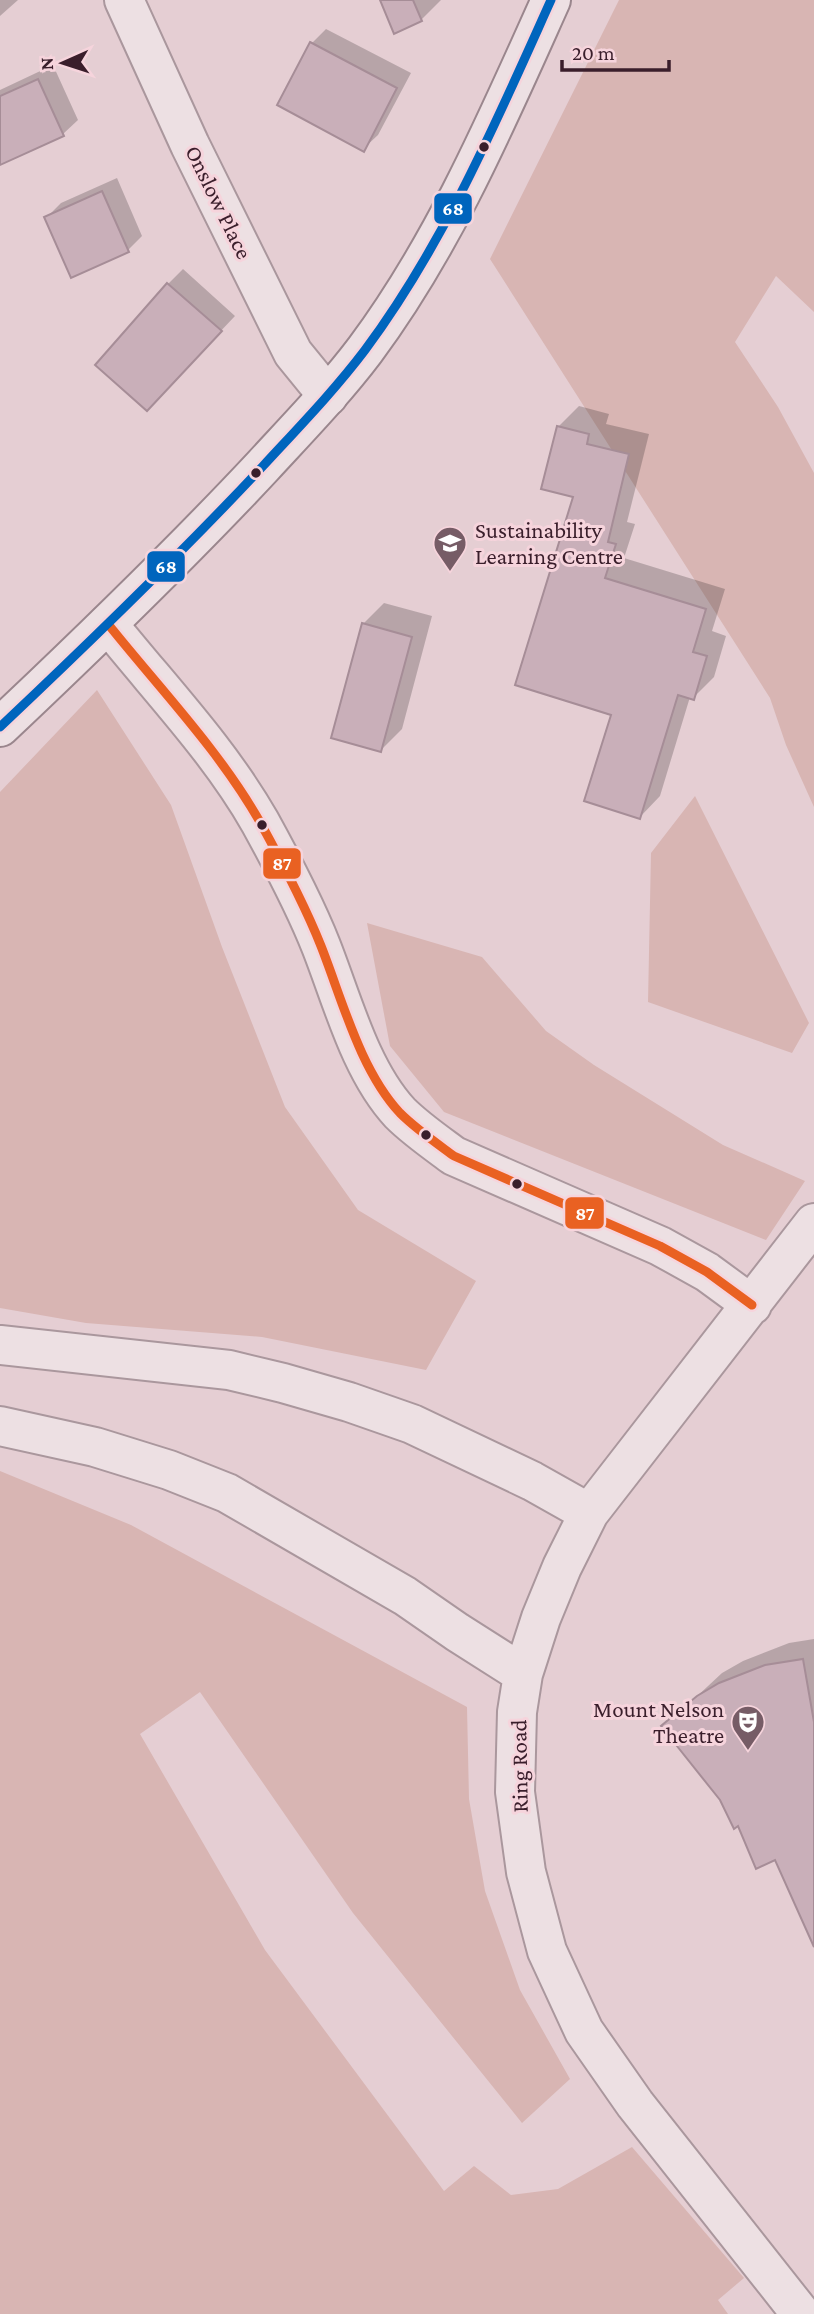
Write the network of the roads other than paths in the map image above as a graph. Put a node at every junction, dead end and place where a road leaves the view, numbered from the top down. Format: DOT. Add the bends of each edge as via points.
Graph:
graph roads {
  1 [pos="124,0"];
  2 [pos="551,0"];
  3 [pos="328,396"];
  4 [pos="108,624"];
  5 [pos="0,727"];
  6 [pos="814,1223"];
  7 [pos="752,1305"];
  8 [pos="0,1345"];
  9 [pos="0,1426"];
  10 [pos="589,1513"];
  11 [pos="523,1674"];
  12 [pos="802,2314"];
  1 -- 3 [label="street, Onslow Place" via="293,353"];
  2 -- 3 [label="street" via="486,144 427,255 365,350"];
  3 -- 4 [label="street"];
  4 -- 5 [label="street"];
  4 -- 7 [label="street" via="217,757 259,820 319,942 361,1051 398,1111 454,1156 660,1246"];
  6 -- 7 [label="street, Ring Road"];
  7 -- 10 [label="street, Ring Road"];
  8 -- 10 [label="street" via="229,1370 283,1383 412,1424"];
  9 -- 11 [label="street" via="95,1447 227,1493 372,1576"];
  10 -- 11 [label="street, Ring Road" via="541,1618"];
  11 -- 12 [label="street, Ring Road" via="515,1792 526,1872 547,1951 584,2031 635,2104"];
}
